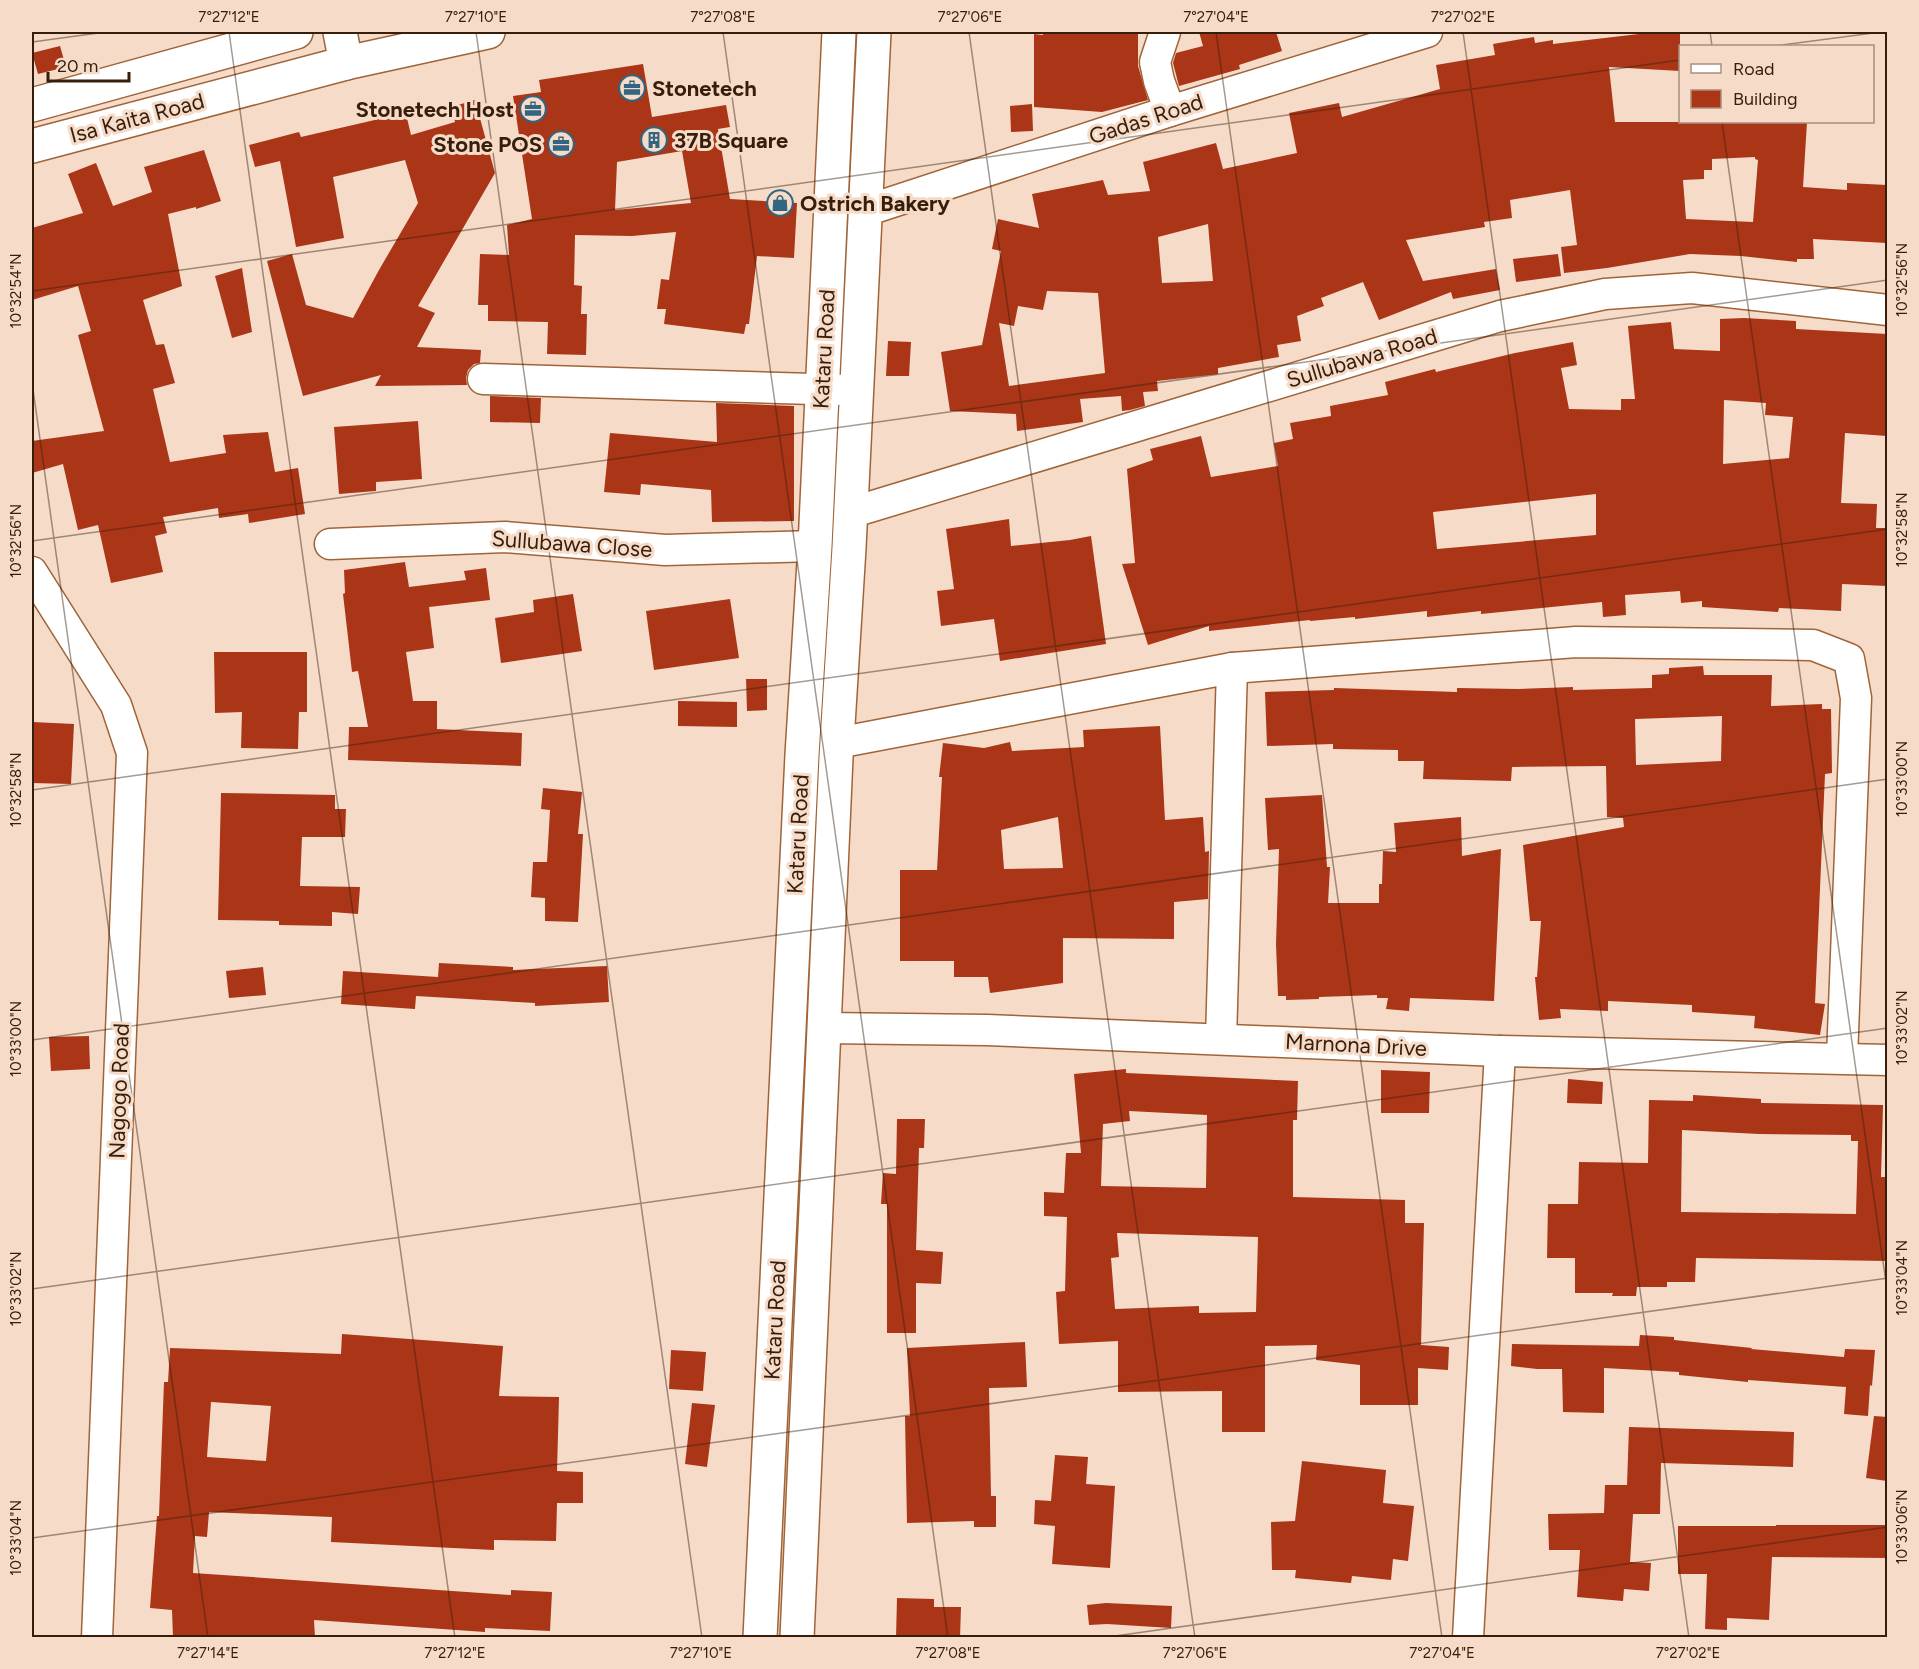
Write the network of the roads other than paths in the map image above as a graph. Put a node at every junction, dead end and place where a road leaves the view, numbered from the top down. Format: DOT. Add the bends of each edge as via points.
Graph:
graph roads {
  1 [pos="296,32"];
  2 [pos="488,32"];
  3 [pos="838,32"];
  4 [pos="874,32"];
  5 [pos="1165,32"];
  6 [pos="1427,32"];
  7 [pos="260,37"];
  8 [pos="378,43"];
  9 [pos="343,47"];
  10 [pos="32,105"];
  11 [pos="1170,111"];
  12 [pos="32,146"];
  13 [pos="865,211"];
  14 [pos="1887,310"];
  15 [pos="483,379"];
  16 [pos="822,389"];
  17 [pos="856,390"];
  18 [pos="850,513"];
  19 [pos="330,544"];
  20 [pos="814,546"];
  21 [pos="32,572"];
  22 [pos="1232,668"];
  23 [pos="837,743"];
  24 [pos="825,1028"];
  25 [pos="1221,1038"];
  26 [pos="1500,1051"];
  27 [pos="1842,1058"];
  28 [pos="1887,1060"];
  29 [pos="97,1638"];
  30 [pos="760,1638"];
  31 [pos="797,1638"];
  32 [pos="1468,1638"];
  1 -- 7 [label="street, Isa Kaita Road"];
  2 -- 8 [label="street, Isa Kaita Road"];
  3 -- 16 [label="street, Kataru Road"];
  4 -- 13 [label="street, Kataru Road"];
  5 -- 11 [label="street" via="1155,62"];
  6 -- 11 [label="street, Gadas Road"];
  7 -- 10 [label="street, Isa Kaita Road"];
  8 -- 9 [label="street, Isa Kaita Road"];
  9 -- 12 [label="street, Isa Kaita Road"];
  11 -- 13 [label="street, Gadas Road"];
  13 -- 17 [label="street, Kataru Road"];
  14 -- 18 [label="street, Sullubawa Road" via="1692,288 1605,294 1500,316"];
  15 -- 16 [label="street"];
  16 -- 17 [label="street"];
  16 -- 20 [label="street, Kataru Road"];
  17 -- 18 [label="street, Kataru Road"];
  18 -- 23 [label="street, Kataru Road"];
  19 -- 20 [label="street, Sullubawa Close" via="505,537 665,550"];
  20 -- 30 [label="street, Kataru Road"];
  21 -- 29 [label="street, Nagogo Road" via="116,705 132,753"];
  22 -- 23 [label="street"];
  22 -- 25 [label="street"];
  22 -- 27 [label="street" via="1576,642 1813,645 1848,659 1856,698"];
  23 -- 24 [label="street, Kataru Road"];
  24 -- 25 [label="street, Marnona Drive"];
  24 -- 31 [label="street, Kataru Road"];
  25 -- 26 [label="street, Marnona Drive"];
  26 -- 27 [label="street, Marnona Drive"];
  26 -- 32 [label="street"];
  27 -- 28 [label="street, Marnona Drive"];
}
